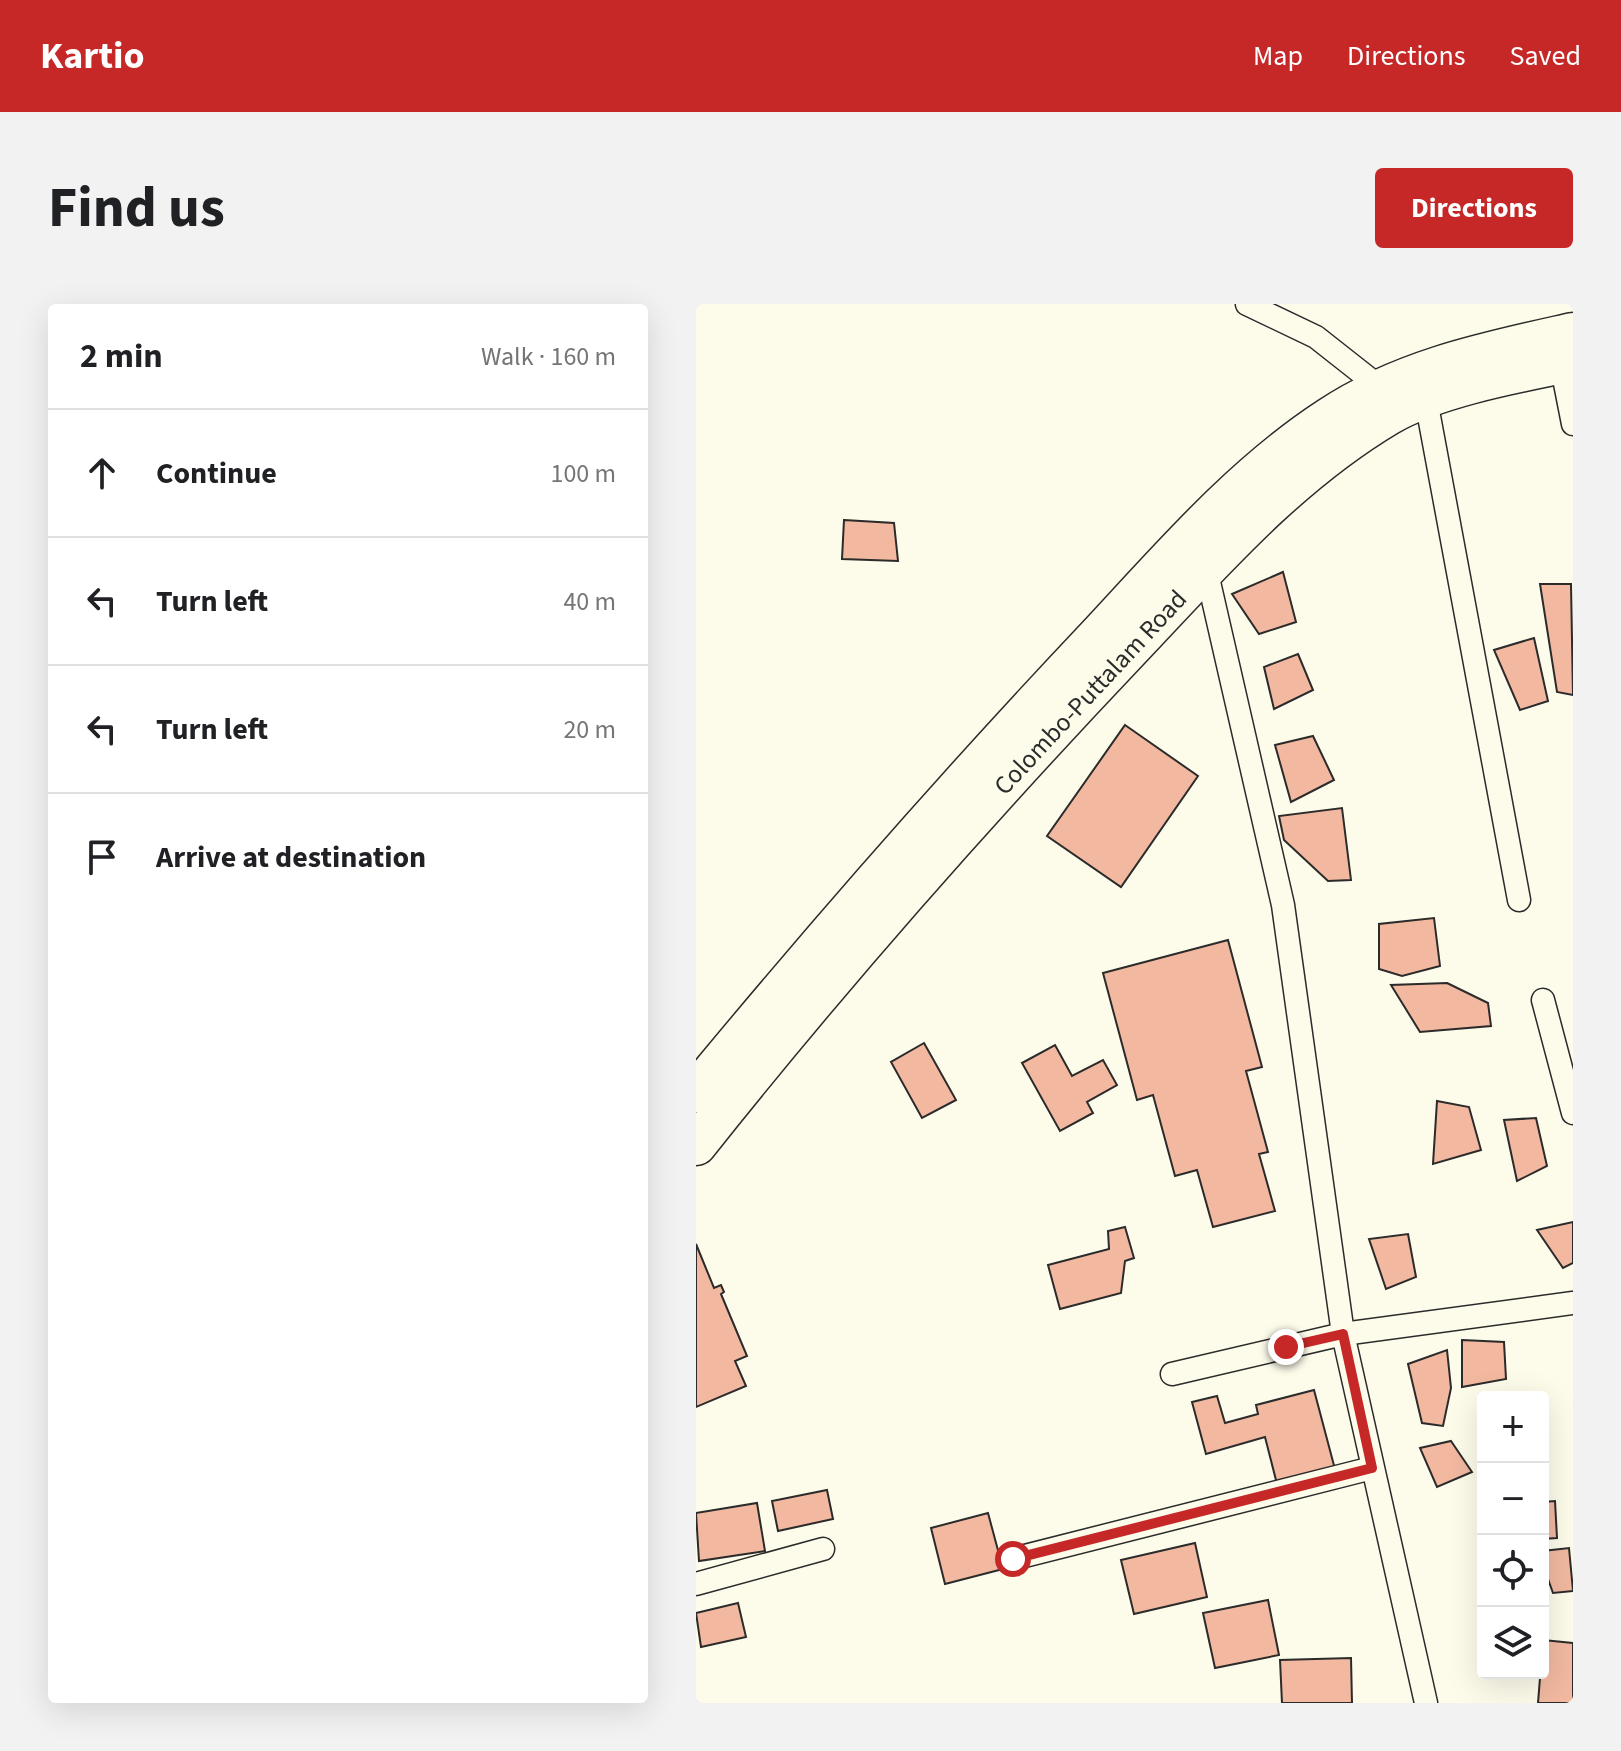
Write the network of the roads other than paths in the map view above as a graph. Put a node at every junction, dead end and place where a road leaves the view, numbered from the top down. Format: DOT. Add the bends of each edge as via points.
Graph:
graph roads {
  1 [pos="1247,304"];
  2 [pos="1569,352"];
  3 [pos="1403,400"];
  4 [pos="1573,424"];
  5 [pos="1206,569"];
  6 [pos="1519,900"];
  7 [pos="1543,1000"];
  8 [pos="696,1092"];
  9 [pos="1573,1113"];
  10 [pos="696,1145"];
  11 [pos="1573,1303"];
  12 [pos="1343,1334"];
  13 [pos="1172,1374"];
  14 [pos="1372,1468"];
  15 [pos="823,1549"];
  16 [pos="1013,1559"];
  17 [pos="696,1584"];
  18 [pos="1426,1703"];
  1 -- 3 [label="street" via="1316,337"];
  2 -- 3 [label="highway, Colombo-Puttalam Road" via="1424,369"];
  2 -- 4 [label="street"];
  3 -- 5 [label="highway, Colombo-Puttalam Road" via="1264,507"];
  3 -- 6 [label="street"];
  3 -- 8 [label="highway, Colombo-Puttalam Road" via="1329,418 1259,472 1177,552 869,886"];
  5 -- 10 [label="highway, Colombo-Puttalam Road" via="911,884"];
  5 -- 12 [label="street" via="1283,905"];
  7 -- 9 [label="street"];
  11 -- 12 [label="street"];
  12 -- 13 [label="street"];
  12 -- 14 [label="street"];
  14 -- 16 [label="street"];
  14 -- 18 [label="street"];
  15 -- 17 [label="street"];
}
